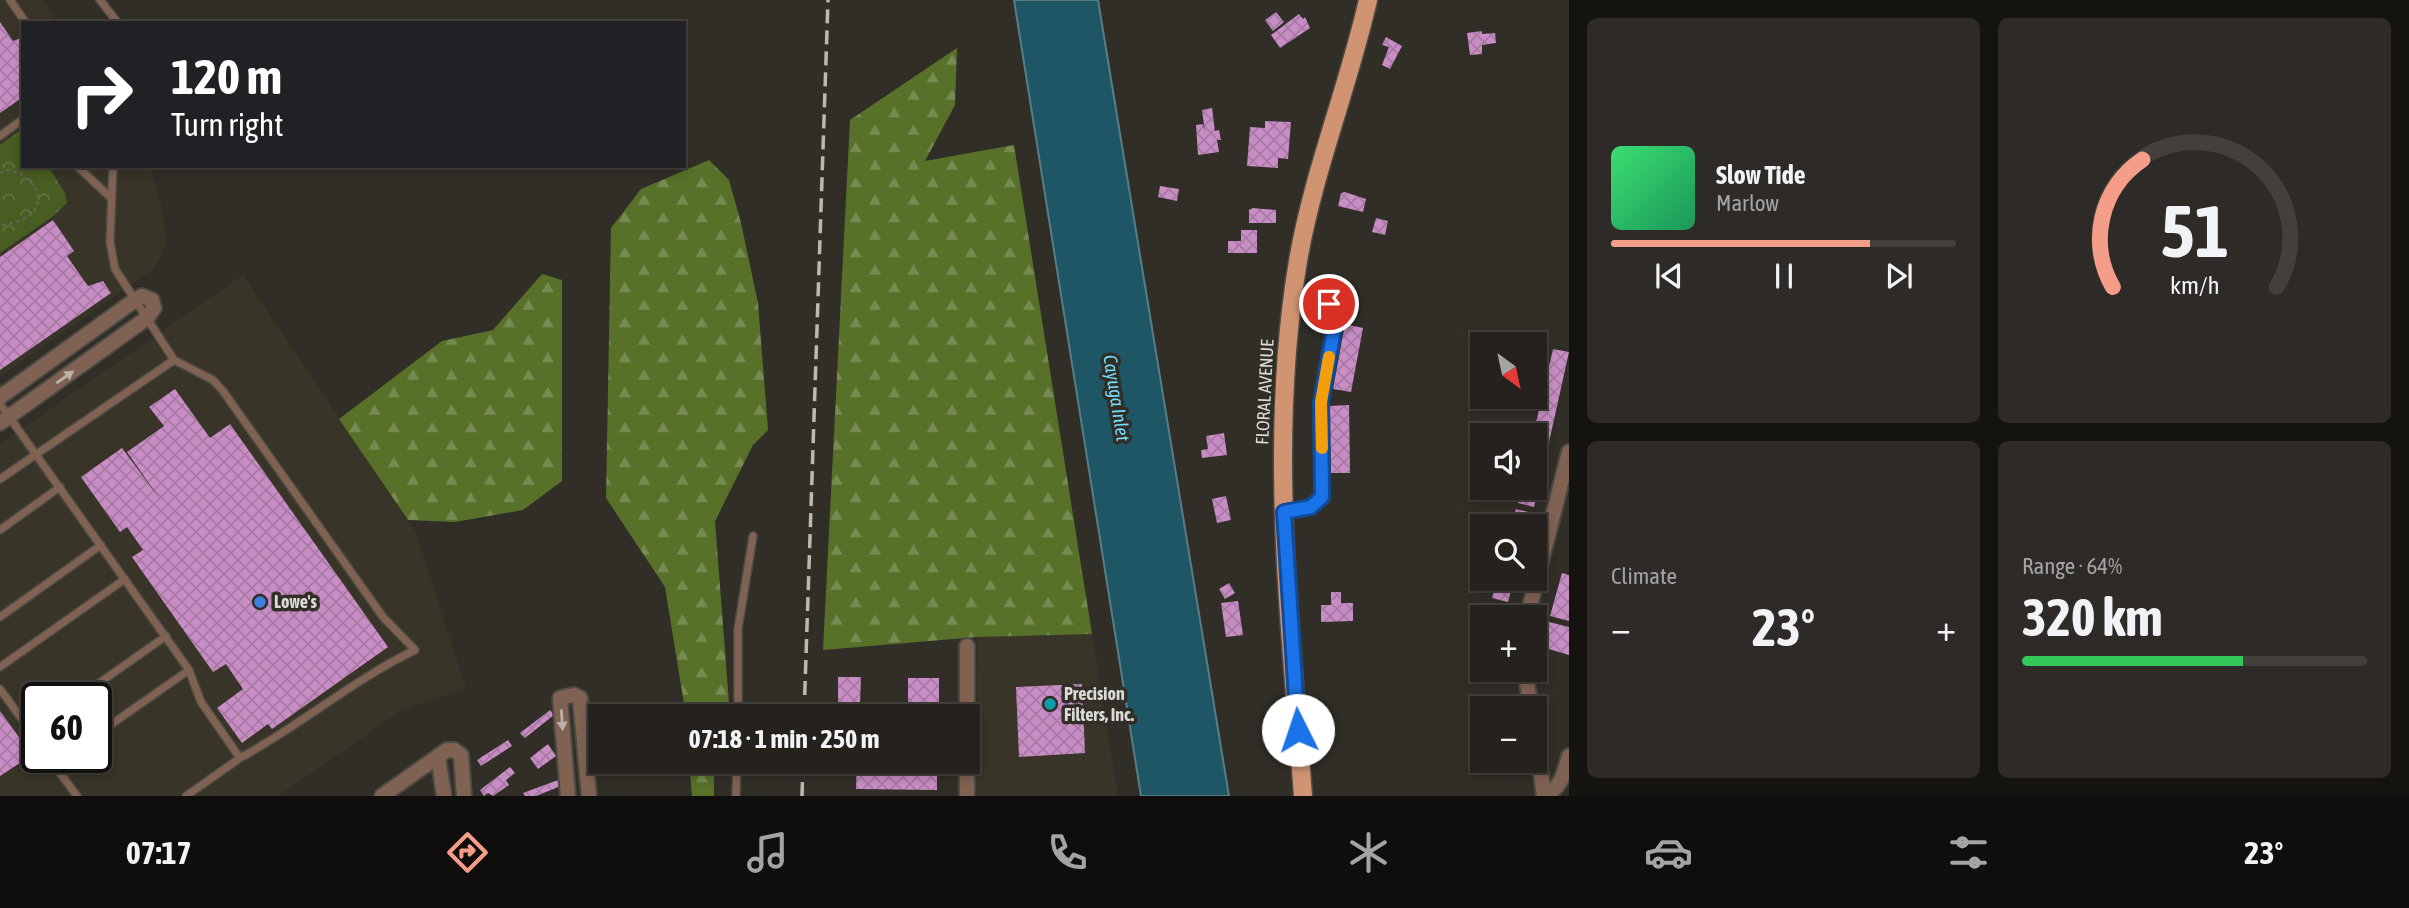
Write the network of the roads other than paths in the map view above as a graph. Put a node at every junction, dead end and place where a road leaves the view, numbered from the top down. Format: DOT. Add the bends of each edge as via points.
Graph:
graph roads {
  1 [pos="10,0"];
  2 [pos="100,0"];
  3 [pos="1368,0"];
  4 [pos="25,21"];
  5 [pos="116,21"];
  6 [pos="21,120"];
  7 [pos="0,135"];
  8 [pos="79,168"];
  9 [pos="113,168"];
  10 [pos="111,198"];
  11 [pos="1293,293"];
  12 [pos="135,300"];
  13 [pos="147,318"];
  14 [pos="174,360"];
  15 [pos="0,397"];
  16 [pos="0,404"];
  17 [pos="5,420"];
  18 [pos="1569,452"];
  19 [pos="36,454"];
  20 [pos="0,479"];
  21 [pos="60,487"];
  22 [pos="1284,512"];
  23 [pos="0,530"];
  24 [pos="753,536"];
  25 [pos="101,545"];
  26 [pos="125,579"];
  27 [pos="1530,605"];
  28 [pos="0,617"];
  29 [pos="166,636"];
  30 [pos="967,646"];
  31 [pos="0,667"];
  32 [pos="189,670"];
  33 [pos="101,682"];
  34 [pos="0,689"];
  35 [pos="738,704"];
  36 [pos="967,704"];
  37 [pos="21,714"];
  38 [pos="112,724"];
  39 [pos="438,756"];
  40 [pos="1569,756"];
  41 [pos="240,758"];
  42 [pos="61,773"];
  43 [pos="1541,773"];
  44 [pos="737,774"];
  45 [pos="967,774"];
  46 [pos="77,796"];
  47 [pos="186,796"];
  48 [pos="382,796"];
  49 [pos="444,796"];
  50 [pos="464,796"];
  51 [pos="568,796"];
  52 [pos="589,796"];
  53 [pos="736,796"];
  54 [pos="967,796"];
  55 [pos="1303,796"];
  56 [pos="1544,796"];
  1 -- 4 [label="lane"];
  2 -- 5 [label="lane"];
  3 -- 11 [label="main road, FLORAL AVENUE" via="1303,237"];
  6 -- 7 [label="lane"];
  8 -- 10 [label="lane"];
  9 -- 10 [label="lane"];
  10 -- 12 [label="lane" via="115,269"];
  11 -- 22 [label="main road, FLORAL AVENUE" via="1283,419"];
  11 -- 22 [label="lane" via="1321,299 1333,308 1336,319 1321,402 1322,497 1311,507"];
  12 -- 13 [label="street" via="142,296 152,300 155,309"];
  12 -- 15 [label="street"];
  13 -- 14 [label="lane"];
  17 -- 13 [label="street, one-way"];
  14 -- 19 [label="lane"];
  14 -- 41 [label="lane" via="213,380 223,391 383,617 415,650 376,669"];
  16 -- 17 [label="lane"];
  17 -- 19 [label="lane"];
  18 -- 27 [label="street"];
  19 -- 20 [label="lane"];
  19 -- 21 [label="lane"];
  21 -- 23 [label="lane"];
  21 -- 25 [label="lane"];
  22 -- 55 [label="main road, FLORAL AVENUE"];
  24 -- 35 [label="lane" via="738,629"];
  25 -- 26 [label="lane"];
  25 -- 28 [label="lane"];
  26 -- 29 [label="lane"];
  26 -- 31 [label="lane"];
  29 -- 32 [label="lane"];
  29 -- 33 [label="lane"];
  30 -- 36 [label="street"];
  32 -- 38 [label="lane"];
  32 -- 41 [label="lane" via="201,702"];
  34 -- 37 [label="lane"];
  39 -- 48 [label="street"];
  39 -- 49 [label="street"];
  39 -- 50 [label="street" via="454,750 461,755"];
  40 -- 56 [label="street" via="1563,779 1555,791"];
  41 -- 47 [label="lane"];
  42 -- 46 [label="lane"];
  43 -- 56 [label="street"];
  44 -- 53 [label="lane"];
  45 -- 54 [label="street"];
  52 -- 51 [label="street, one-way" via="580,698 566,695 560,698"];
}
